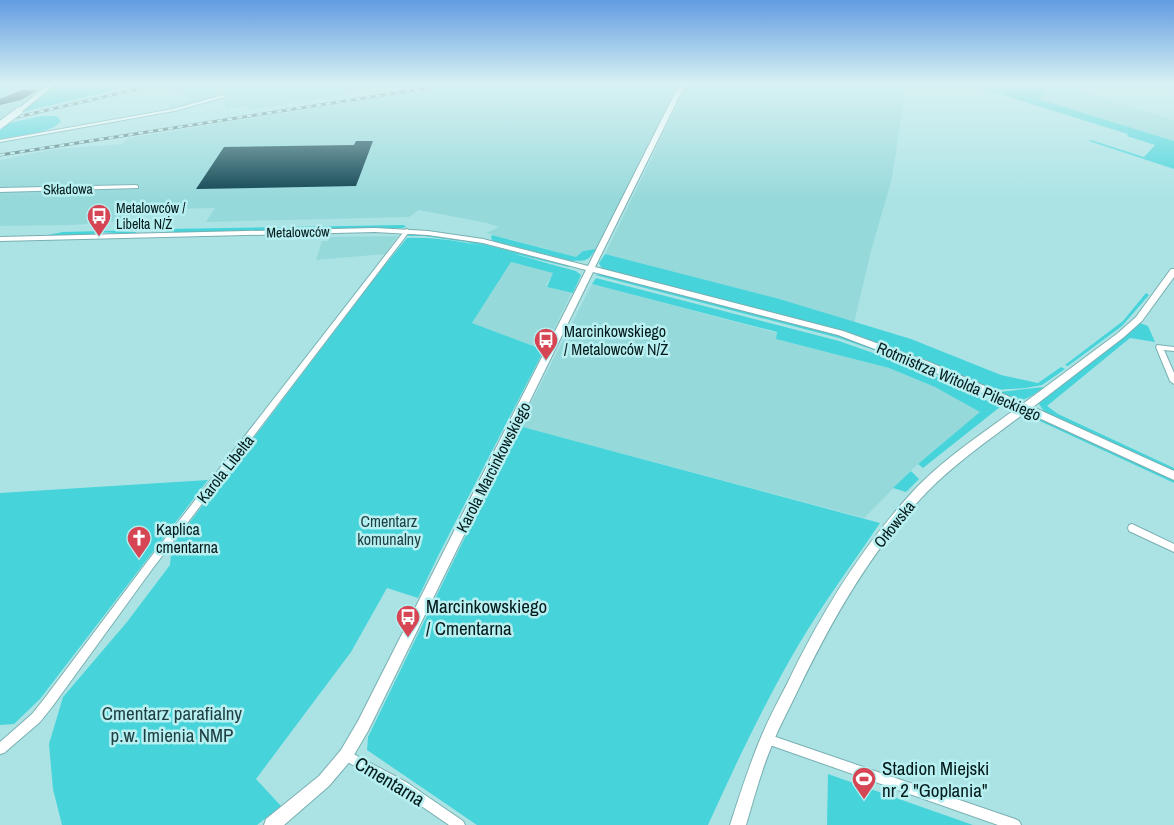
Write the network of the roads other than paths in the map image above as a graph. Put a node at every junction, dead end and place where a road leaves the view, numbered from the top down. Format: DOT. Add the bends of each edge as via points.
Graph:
graph roads {
  1 [pos="96,124"];
  2 [pos="663,124"];
  3 [pos="0,140"];
  4 [pos="136,187"];
  5 [pos="0,190"];
  6 [pos="407,231"];
  7 [pos="0,239"];
  8 [pos="591,268"];
  9 [pos="1174,271"];
  10 [pos="1174,349"];
  11 [pos="1174,382"];
  12 [pos="1024,407"];
  13 [pos="1174,476"];
  14 [pos="1132,528"];
  15 [pos="1174,548"];
  16 [pos="767,739"];
  17 [pos="0,748"];
  18 [pos="346,755"];
  19 [pos="272,825"];
  20 [pos="459,825"];
  21 [pos="738,825"];
  22 [pos="1015,825"];
  1 -- 3 [label="street"];
  2 -- 8 [label="street, Karola Marcinkowskiego"];
  4 -- 5 [label="street, Składowa"];
  6 -- 7 [label="street, Metalowców"];
  6 -- 8 [label="street, Metalowców" via="483,241"];
  6 -- 17 [label="street, Karola Libelta" via="48,703 36,718"];
  8 -- 12 [label="street, Rotmistrza Witolda Pileckiego" via="840,333 931,365"];
  8 -- 18 [label="street, Karola Marcinkowskiego" via="408,638"];
  9 -- 12 [label="street, Orłowska" via="1139,319"];
  10 -- 11 [label="street" via="1159,346"];
  12 -- 13 [label="street, Rotmistrza Witolda Pileckiego"];
  12 -- 16 [label="street, Orłowska" via="931,480 882,536 829,618"];
  14 -- 15 [label="street"];
  16 -- 21 [label="street, Orłowska"];
  16 -- 22 [label="street"];
  18 -- 19 [label="street, Karola Marcinkowskiego" via="324,781"];
  18 -- 20 [label="street, Cmentarna" via="402,786"];
}
